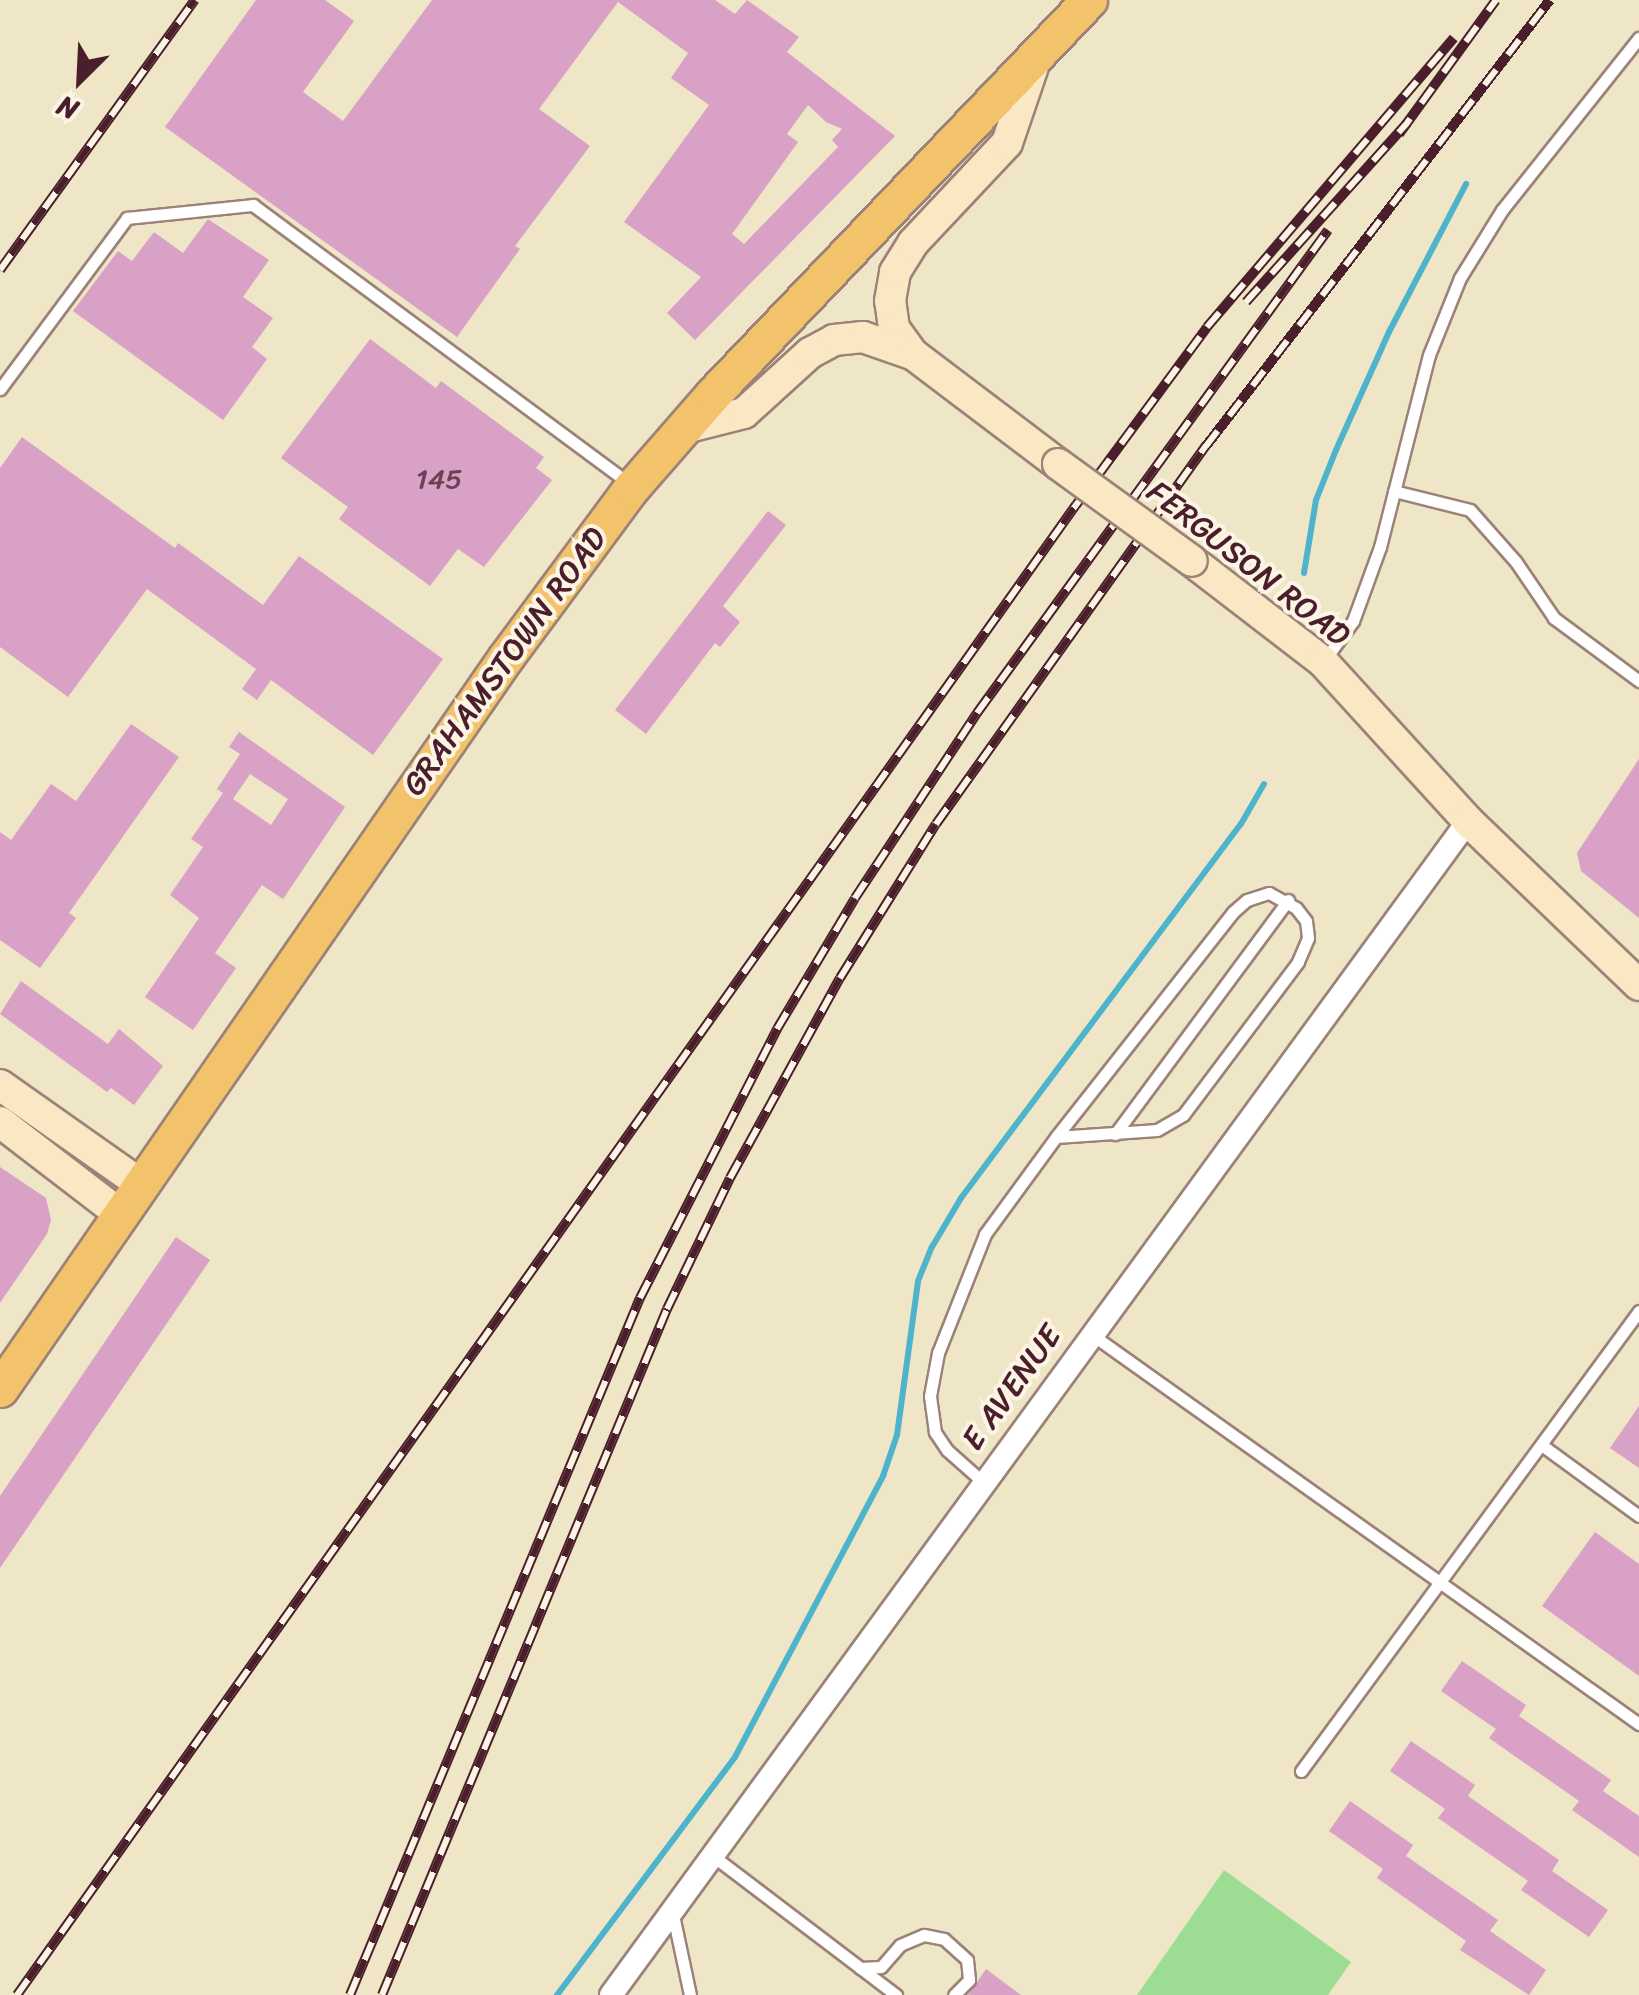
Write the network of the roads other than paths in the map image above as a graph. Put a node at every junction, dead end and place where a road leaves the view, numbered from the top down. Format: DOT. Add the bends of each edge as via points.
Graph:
graph roads {
  1 [pos="1089,0"];
  2 [pos="1639,38"];
  3 [pos="1037,55"];
  4 [pos="914,355"];
  5 [pos="0,389"];
  6 [pos="681,429"];
  7 [pos="632,487"];
  8 [pos="1394,491"];
  9 [pos="1323,662"];
  10 [pos="1639,680"];
  11 [pos="1468,821"];
  12 [pos="1288,900"];
  13 [pos="1639,986"];
  14 [pos="0,1085"];
  15 [pos="0,1122"];
  16 [pos="1115,1134"];
  17 [pos="1056,1137"];
  18 [pos="142,1186"];
  19 [pos="122,1215"];
  20 [pos="1639,1312"];
  21 [pos="1091,1334"];
  22 [pos="0,1388"];
  23 [pos="1543,1446"];
  24 [pos="983,1482"];
  25 [pos="1639,1516"];
  26 [pos="1441,1582"];
  27 [pos="1639,1724"];
  28 [pos="1301,1771"];
  29 [pos="713,1856"];
  30 [pos="672,1911"];
  31 [pos="860,1968"];
  32 [pos="612,1995"];
  33 [pos="690,1995"];
  34 [pos="896,1995"];
  35 [pos="954,1995"];
  1 -- 3 [label="main road, GRAHAMSTOWN ROAD"];
  2 -- 8 [label="lane" via="1502,210 1460,278 1429,355"];
  3 -- 4 [label="main road, FERGUSON ROAD" via="1008,143 913,243 895,272 894,328"];
  3 -- 6 [label="main road, GRAHAMSTOWN ROAD"];
  4 -- 6 [label="main road, FERGUSON ROAD" via="878,340 834,340 810,353 744,413"];
  4 -- 9 [label="main road, FERGUSON ROAD, bridge"];
  5 -- 7 [label="lane" via="127,218 253,205"];
  6 -- 7 [label="main road, GRAHAMSTOWN ROAD"];
  7 -- 18 [label="main road, GRAHAMSTOWN ROAD" via="526,628"];
  8 -- 9 [label="lane" via="1353,621"];
  8 -- 10 [label="lane" via="1470,510 1554,618"];
  9 -- 11 [label="main road, FERGUSON ROAD"];
  11 -- 13 [label="main road, FERGUSON ROAD"];
  11 -- 21 [label="street, E AVENUE"];
  12 -- 16 [label="lane"];
  12 -- 16 [label="lane" via="1306,921 1308,938 1282,985 1183,1115 1157,1130"];
  12 -- 17 [label="lane" via="1258,894 1233,912"];
  14 -- 18 [label="main road"];
  15 -- 19 [label="main road"];
  16 -- 17 [label="lane"];
  17 -- 24 [label="lane" via="985,1234 938,1352 930,1396 934,1432"];
  18 -- 19 [label="main road, GRAHAMSTOWN ROAD"];
  19 -- 22 [label="main road, GRAHAMSTOWN ROAD"];
  20 -- 23 [label="lane"];
  21 -- 24 [label="street, E AVENUE"];
  21 -- 26 [label="lane"];
  23 -- 25 [label="lane"];
  23 -- 26 [label="lane"];
  24 -- 29 [label="street, E AVENUE"];
  26 -- 27 [label="lane"];
  26 -- 28 [label="lane"];
  29 -- 30 [label="street, E AVENUE"];
  29 -- 31 [label="lane"];
  30 -- 32 [label="street, E AVENUE"];
  30 -- 33 [label="lane"];
  31 -- 34 [label="lane"];
  31 -- 35 [label="lane" via="881,1967 900,1945 924,1935 944,1939 968,1960 969,1980"];
}
